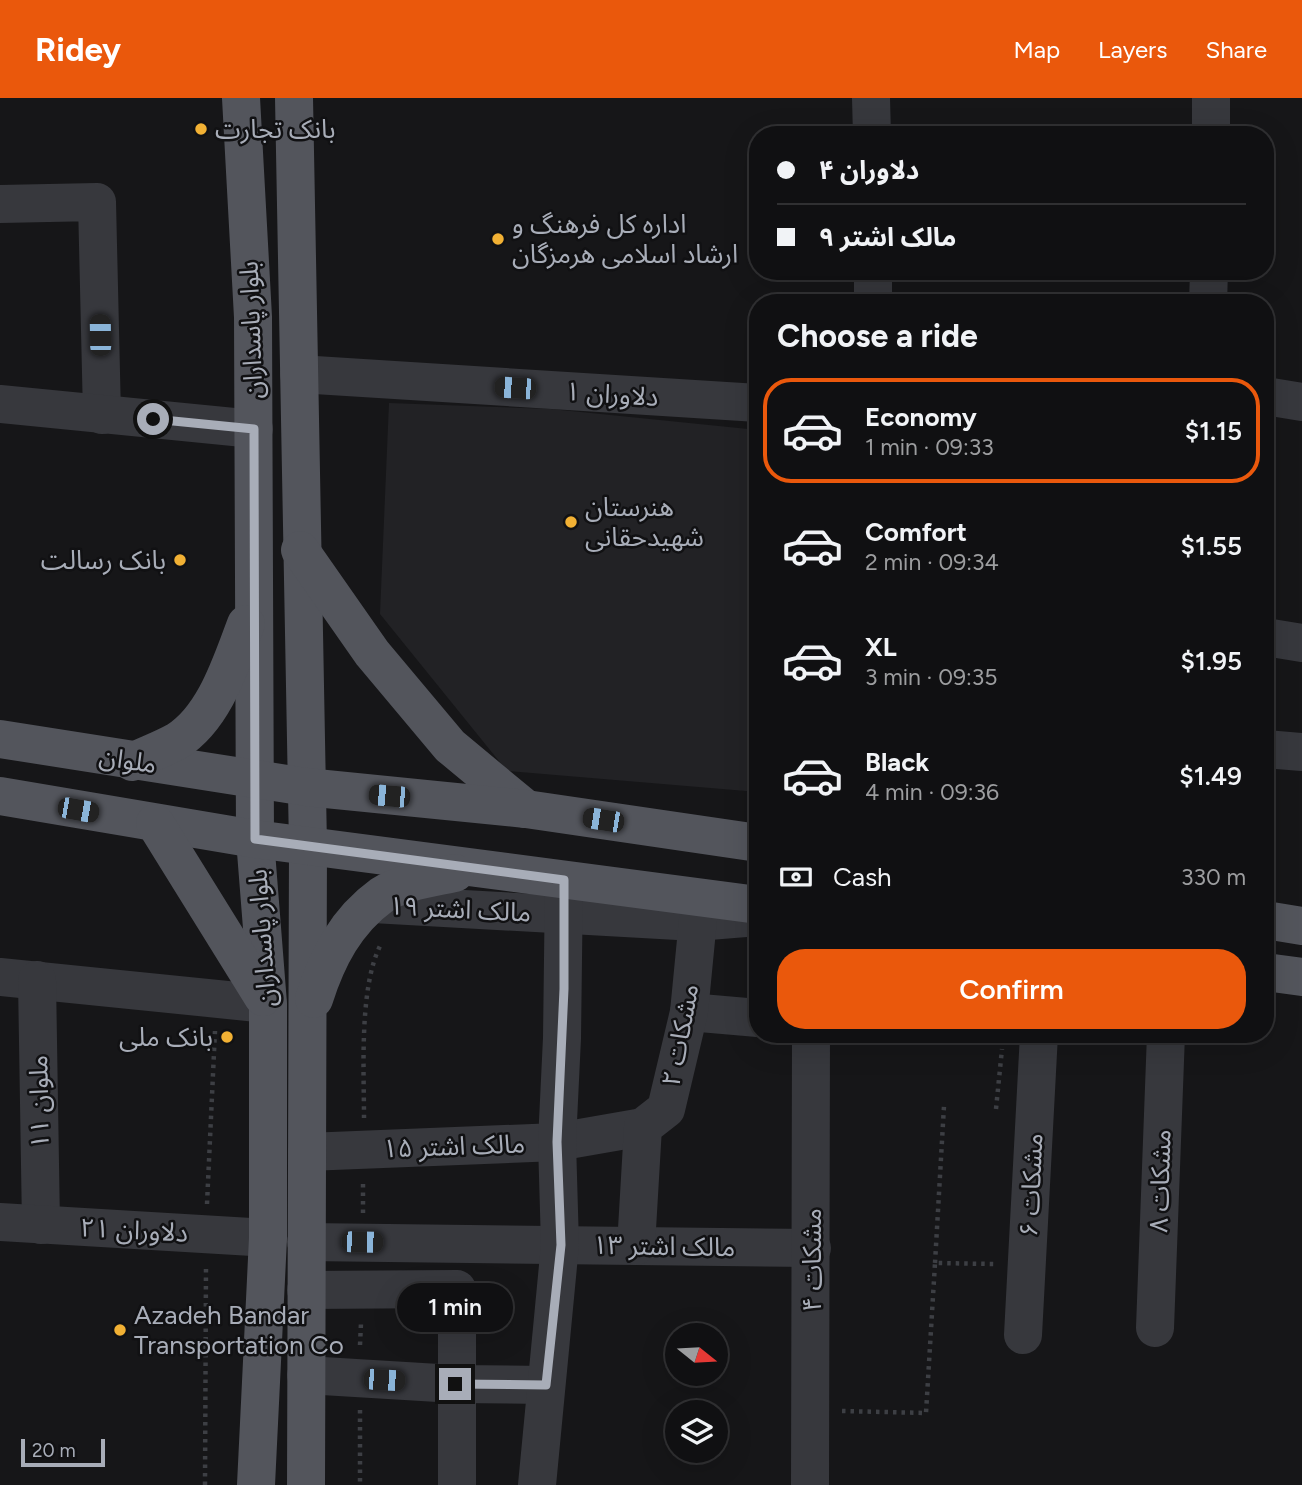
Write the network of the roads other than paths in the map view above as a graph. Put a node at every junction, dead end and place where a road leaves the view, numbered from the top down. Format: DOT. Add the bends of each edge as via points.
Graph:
graph roads {
  1 [pos="241,98"];
  2 [pos="294,98"];
  3 [pos="871,98"];
  4 [pos="1211,98"];
  5 [pos="872,126"];
  6 [pos="1211,126"];
  7 [pos="0,205"];
  8 [pos="299,374"];
  9 [pos="1274,397"];
  10 [pos="749,402"];
  11 [pos="1302,402"];
  12 [pos="0,404"];
  13 [pos="102,415"];
  14 [pos="254,429"];
  15 [pos="300,550"];
  16 [pos="253,606"];
  17 [pos="1274,638"];
  18 [pos="1302,643"];
  19 [pos="0,739"];
  20 [pos="1274,750"];
  21 [pos="1302,752"];
  22 [pos="132,762"];
  23 [pos="256,780"];
  24 [pos="306,788"];
  25 [pos="0,796"];
  26 [pos="526,809"];
  27 [pos="155,823"];
  28 [pos="255,839"];
  29 [pos="749,842"];
  30 [pos="308,846"];
  31 [pos="475,868"];
  32 [pos="565,898"];
  33 [pos="387,905"];
  34 [pos="749,906"];
  35 [pos="698,909"];
  36 [pos="749,916"];
  37 [pos="1274,921"];
  38 [pos="1302,926"];
  39 [pos="1274,973"];
  40 [pos="1302,977"];
  41 [pos="18,979"];
  42 [pos="268,1004"];
  43 [pos="689,1012"];
  44 [pos="749,1016"];
  45 [pos="307,1020"];
  46 [pos="811,1043"];
  47 [pos="1039,1043"];
  48 [pos="1166,1043"];
  49 [pos="643,1127"];
  50 [pos="557,1142"];
  51 [pos="307,1152"];
  52 [pos="0,1222"];
  53 [pos="41,1225"];
  54 [pos="268,1238"];
  55 [pos="306,1242"];
  56 [pos="561,1245"];
  57 [pos="636,1246"];
  58 [pos="812,1248"];
  59 [pos="306,1290"];
  60 [pos="1155,1328"];
  61 [pos="1023,1335"];
  62 [pos="306,1375"];
  63 [pos="455,1384"];
  64 [pos="546,1385"];
  65 [pos="256,1485"];
  66 [pos="306,1485"];
  67 [pos="457,1485"];
  68 [pos="537,1485"];
  69 [pos="810,1485"];
  1 -- 14 [label="main road, بلوار پاسداران"];
  2 -- 8 [label="main road, بلوار پاسداران"];
  3 -- 5 [label="street"];
  4 -- 6 [label="street"];
  7 -- 13 [label="street" via="97,202"];
  8 -- 10 [label="street, دلاوران ۱"];
  8 -- 15 [label="main road, بلوار پاسداران"];
  9 -- 11 [label="street"];
  12 -- 13 [label="street"];
  13 -- 14 [label="street"];
  14 -- 16 [label="main road, بلوار پاسداران"];
  15 -- 24 [label="main road, بلوار پاسداران"];
  15 -- 26 [label="main road" via="372,653 450,746"];
  16 -- 22 [label="main road" via="202,718 178,740"];
  16 -- 23 [label="main road, بلوار پاسداران"];
  17 -- 18 [label="street"];
  19 -- 22 [label="main road, ملوان"];
  20 -- 21 [label="street"];
  22 -- 23 [label="main road, ملوان"];
  23 -- 24 [label="main road, ملوان"];
  23 -- 28 [label="main road, بلوار پاسداران"];
  24 -- 26 [label="main road, ملوان"];
  24 -- 30 [label="main road, بلوار پاسداران"];
  25 -- 27 [label="main road"];
  26 -- 29 [label="main road, ملوان"];
  27 -- 28 [label="main road"];
  27 -- 42 [label="main road"];
  28 -- 30 [label="main road"];
  28 -- 42 [label="main road, بلوار پاسداران"];
  30 -- 31 [label="main road"];
  30 -- 45 [label="main road, بلوار پاسداران"];
  31 -- 32 [label="main road"];
  31 -- 33 [label="main road" via="383,894"];
  32 -- 33 [label="street, مالک اشتر ۱۹"];
  32 -- 35 [label="main road"];
  32 -- 50 [label="street"];
  33 -- 45 [label="main road" via="344,932 325,965"];
  34 -- 35 [label="main road"];
  35 -- 36 [label="street"];
  35 -- 43 [label="street, مشکات ۲"];
  37 -- 38 [label="main road"];
  39 -- 40 [label="main road"];
  41 -- 42 [label="street, ملوان ۱۱"];
  41 -- 53 [label="street, ملوان ۱۱"];
  42 -- 54 [label="main road, بلوار پاسداران"];
  43 -- 44 [label="street"];
  43 -- 49 [label="street, مشکات ۲" via="666,1109"];
  45 -- 51 [label="main road, بلوار پاسداران"];
  46 -- 58 [label="street, مشکات ۴"];
  47 -- 61 [label="street, مشکات ۶"];
  48 -- 60 [label="street, مشکات ۸"];
  49 -- 50 [label="street, مالک اشتر ۱۵"];
  49 -- 57 [label="street"];
  50 -- 51 [label="street, مالک اشتر ۱۵"];
  50 -- 56 [label="street"];
  51 -- 55 [label="main road, بلوار پاسداران"];
  52 -- 53 [label="street, دلاوران ۲۱"];
  53 -- 54 [label="street, دلاوران ۲۱"];
  54 -- 65 [label="main road, بلوار پاسداران"];
  55 -- 56 [label="street, مالک اشتر ۱۳"];
  55 -- 59 [label="main road, بلوار پاسداران"];
  56 -- 57 [label="street, مالک اشتر ۱۳"];
  56 -- 64 [label="street"];
  57 -- 58 [label="street, مالک اشتر ۱۳"];
  58 -- 69 [label="street, مشکات ۴"];
  59 -- 62 [label="main road, بلوار پاسداران"];
  59 -- 63 [label="street" via="457,1289"];
  62 -- 63 [label="street"];
  62 -- 66 [label="main road, بلوار پاسداران"];
  63 -- 64 [label="street"];
  63 -- 67 [label="street"];
  64 -- 68 [label="street"];
}
